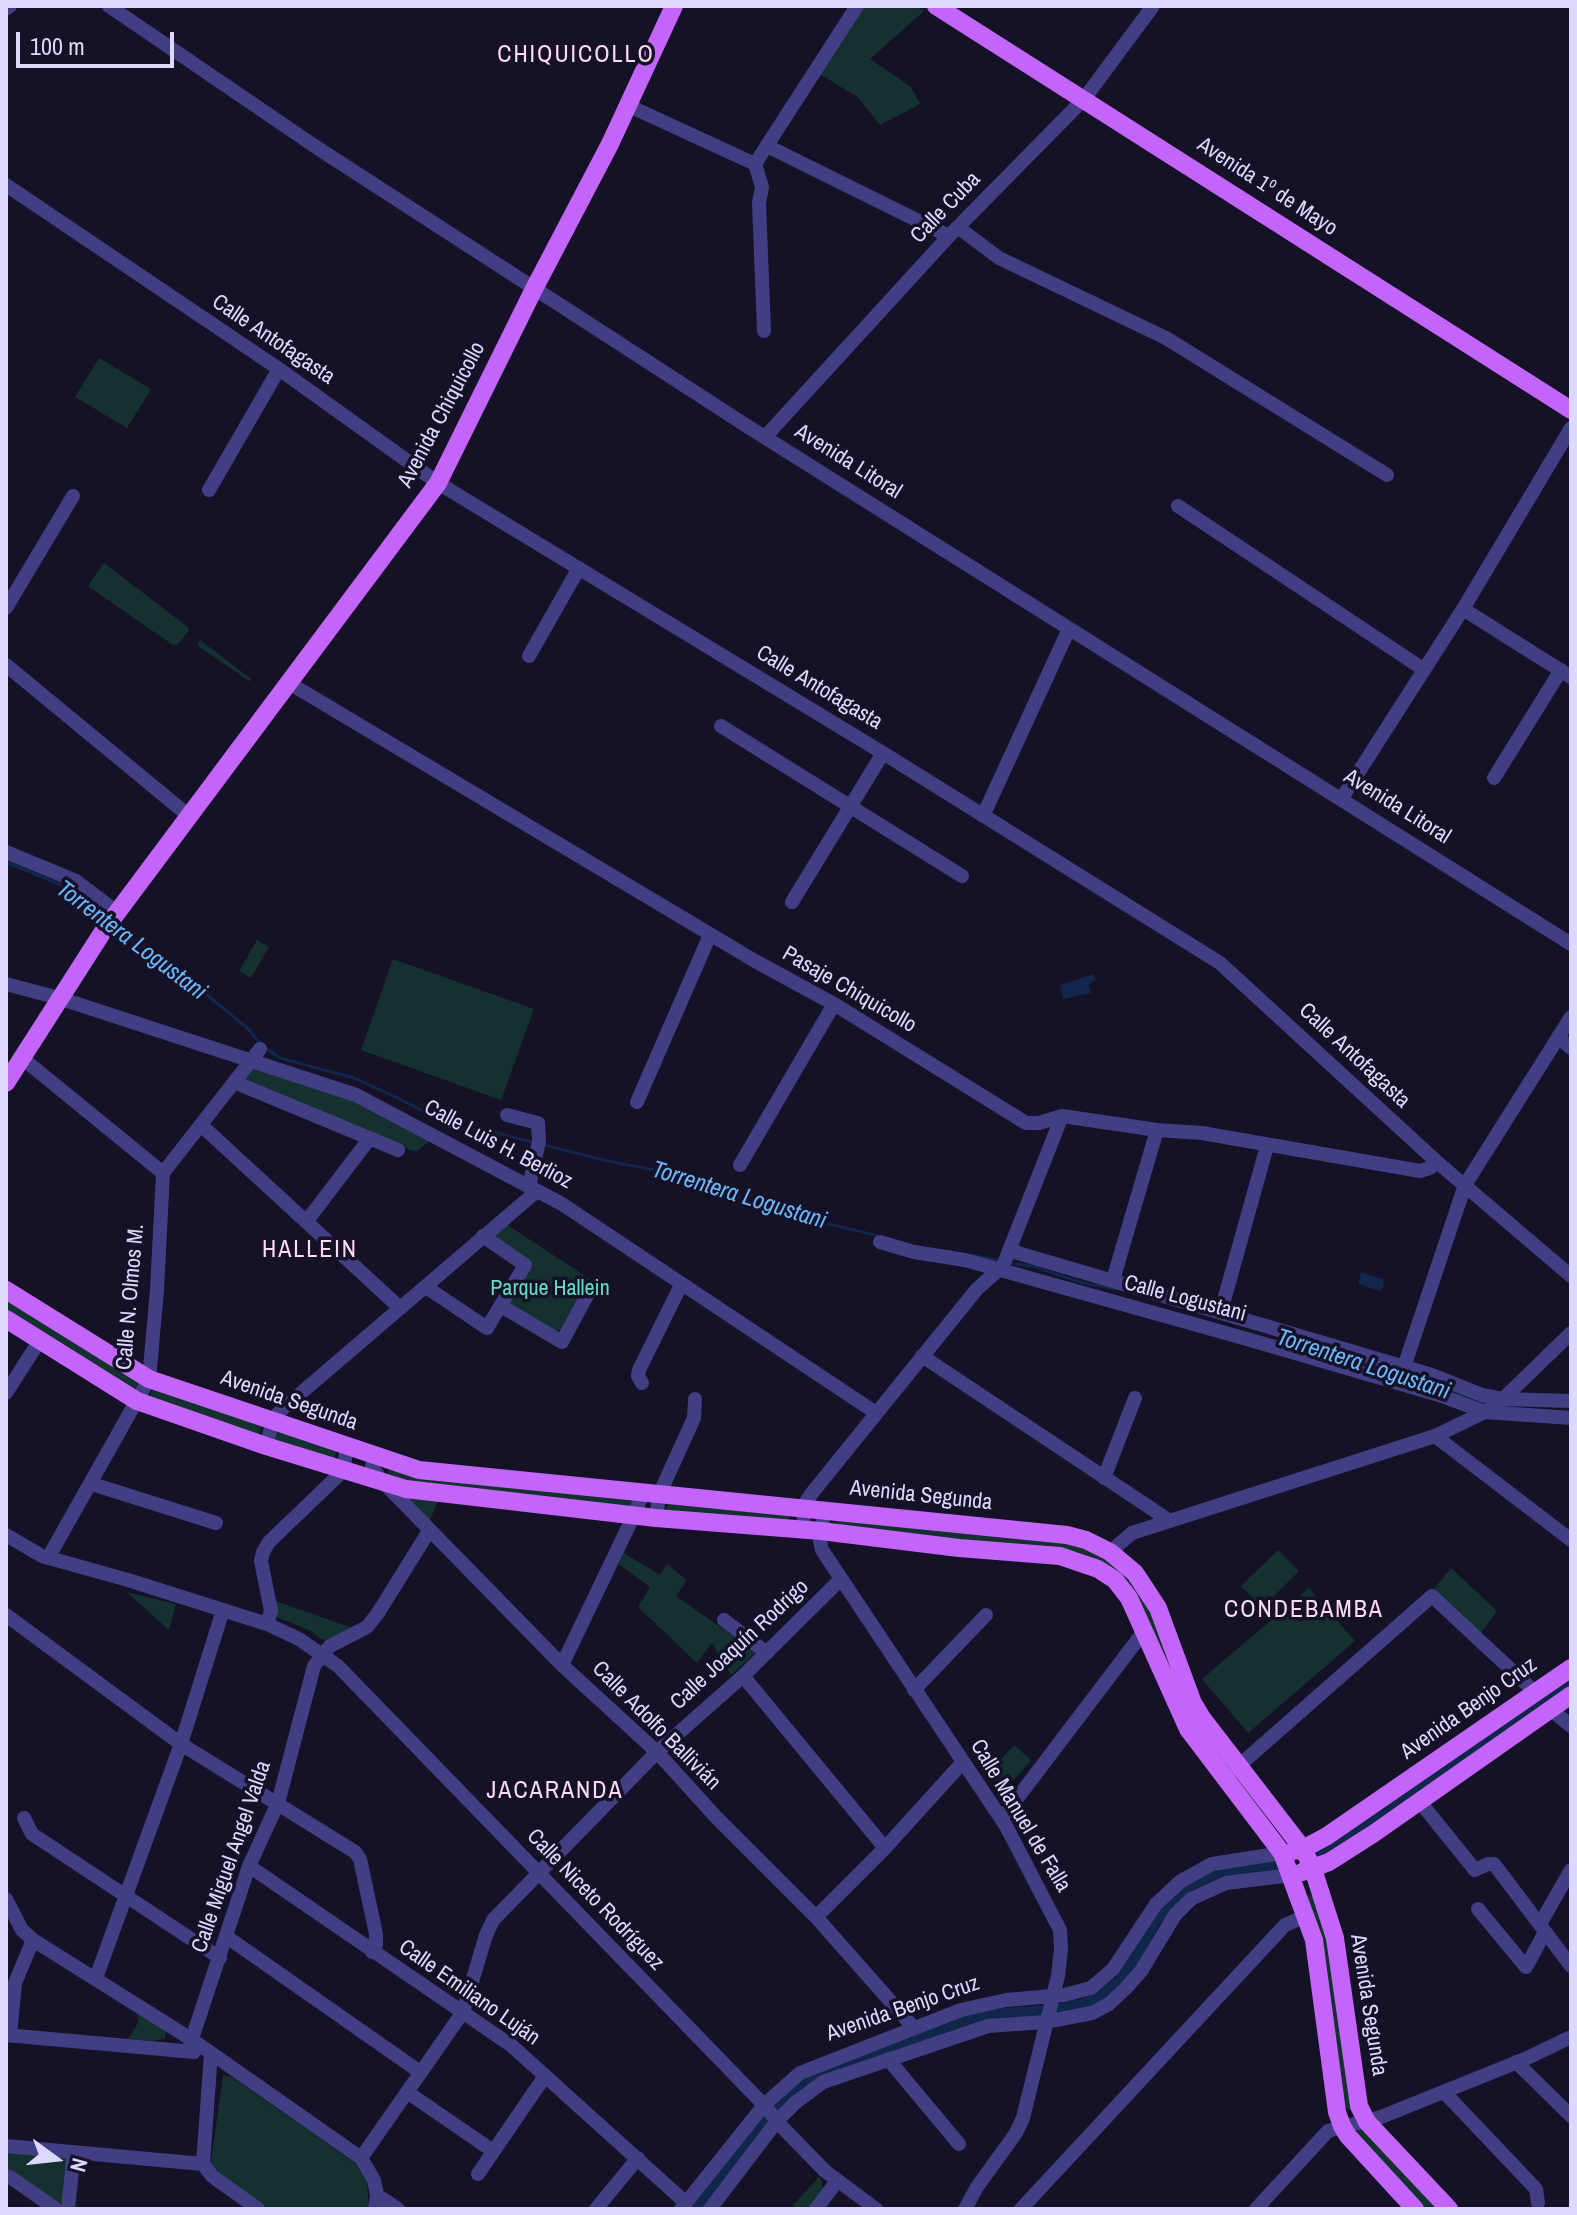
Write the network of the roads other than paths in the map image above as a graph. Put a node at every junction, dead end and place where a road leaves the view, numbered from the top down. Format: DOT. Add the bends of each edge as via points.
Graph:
graph roads {
  1 [pos="109,6"];
  2 [pos="674,6"];
  3 [pos="857,6"];
  4 [pos="936,6"];
  5 [pos="1153,6"];
  6 [pos="1084,99"];
  7 [pos="627,105"];
  8 [pos="767,146"];
  9 [pos="755,164"];
  10 [pos="6,185"];
  11 [pos="954,232"];
  12 [pos="534,289"];
  13 [pos="764,331"];
  14 [pos="279,369"];
  15 [pos="1571,410"];
  16 [pos="1571,428"];
  17 [pos="765,437"];
  18 [pos="1387,475"];
  19 [pos="438,483"];
  20 [pos="209,490"];
  21 [pos="73,496"];
  22 [pos="1178,506"];
  23 [pos="579,568"];
  24 [pos="6,608"];
  25 [pos="1463,609"];
  26 [pos="1069,629"];
  27 [pos="529,656"];
  28 [pos="6,665"];
  29 [pos="1423,669"];
  30 [pos="1566,674"];
  31 [pos="289,683"];
  32 [pos="721,726"];
  33 [pos="883,753"];
  34 [pos="1494,778"];
  35 [pos="1342,798"];
  36 [pos="850,806"];
  37 [pos="189,816"];
  38 [pos="983,816"];
  39 [pos="6,852"];
  40 [pos="962,876"];
  41 [pos="792,902"];
  42 [pos="112,919"];
  43 [pos="710,935"];
  44 [pos="1571,944"];
  45 [pos="6,984"];
  46 [pos="59,998"];
  47 [pos="834,1004"];
  48 [pos="1571,1017"];
  49 [pos="1558,1037"];
  50 [pos="1571,1048"];
  51 [pos="260,1049"];
  52 [pos="22,1058"];
  53 [pos="250,1062"];
  54 [pos="234,1082"];
  55 [pos="6,1083"];
  56 [pos="637,1102"];
  57 [pos="507,1115"];
  58 [pos="1062,1116"];
  59 [pos="201,1125"];
  60 [pos="1157,1130"];
  61 [pos="370,1138"];
  62 [pos="1267,1146"];
  63 [pos="398,1150"];
  64 [pos="1437,1162"];
  65 [pos="740,1165"];
  66 [pos="163,1173"];
  67 [pos="1465,1185"];
  68 [pos="533,1189"];
  69 [pos="306,1222"];
  70 [pos="483,1236"];
  71 [pos="880,1242"];
  72 [pos="1005,1262"];
  73 [pos="1571,1276"];
  74 [pos="1113,1280"];
  75 [pos="681,1285"];
  76 [pos="426,1287"];
  77 [pos="591,1288"];
  78 [pos="6,1290"];
  79 [pos="501,1306"];
  80 [pos="399,1307"];
  81 [pos="1221,1311"];
  82 [pos="6,1319"];
  83 [pos="1571,1333"];
  84 [pos="40,1340"];
  85 [pos="922,1356"];
  86 [pos="1404,1367"];
  87 [pos="149,1379"];
  88 [pos="642,1383"];
  89 [pos="6,1393"];
  90 [pos="1135,1398"];
  91 [pos="695,1399"];
  92 [pos="1503,1399"];
  93 [pos="137,1401"];
  94 [pos="1571,1401"];
  95 [pos="1485,1412"];
  96 [pos="876,1413"];
  97 [pos="1571,1418"];
  98 [pos="273,1420"];
  99 [pos="1435,1436"];
  100 [pos="266,1446"];
  101 [pos="347,1447"];
  102 [pos="374,1456"];
  103 [pos="343,1471"];
  104 [pos="1104,1478"];
  105 [pos="382,1481"];
  106 [pos="92,1484"];
  107 [pos="651,1494"];
  108 [pos="814,1510"];
  109 [pos="634,1515"];
  110 [pos="656,1518"];
  111 [pos="1170,1521"];
  112 [pos="216,1523"];
  113 [pos="429,1531"];
  114 [pos="812,1531"];
  115 [pos="6,1535"];
  116 [pos="1571,1540"];
  117 [pos="1110,1552"];
  118 [pos="48,1558"];
  119 [pos="840,1580"];
  120 [pos="223,1610"];
  121 [pos="6,1615"];
  122 [pos="986,1615"];
  123 [pos="724,1620"];
  124 [pos="267,1624"];
  125 [pos="1145,1630"];
  126 [pos="767,1653"];
  127 [pos="323,1655"];
  128 [pos="562,1665"];
  129 [pos="1571,1668"];
  130 [pos="743,1676"];
  131 [pos="914,1690"];
  132 [pos="1535,1692"];
  133 [pos="1571,1695"];
  134 [pos="1550,1709"];
  135 [pos="1571,1726"];
  136 [pos="181,1744"];
  137 [pos="657,1752"];
  138 [pos="963,1762"];
  139 [pos="1239,1765"];
  140 [pos="1224,1778"];
  141 [pos="1420,1802"];
  142 [pos="278,1803"];
  143 [pos="1000,1817"];
  144 [pos="24,1818"];
  145 [pos="885,1848"];
  146 [pos="1303,1849"];
  147 [pos="1282,1853"];
  148 [pos="249,1866"];
  149 [pos="1313,1869"];
  150 [pos="1571,1870"];
  151 [pos="539,1874"];
  152 [pos="1292,1875"];
  153 [pos="124,1896"];
  154 [pos="6,1899"];
  155 [pos="1478,1909"];
  156 [pos="1306,1916"];
  157 [pos="816,1917"];
  158 [pos="1543,1928"];
  159 [pos="227,1937"];
  160 [pos="33,1940"];
  161 [pos="372,1952"];
  162 [pos="220,1958"];
  163 [pos="1571,1966"];
  164 [pos="96,1978"];
  165 [pos="1048,2009"];
  166 [pos="463,2012"];
  167 [pos="914,2028"];
  168 [pos="8,2035"];
  169 [pos="1571,2037"];
  170 [pos="189,2045"];
  171 [pos="211,2053"];
  172 [pos="888,2059"];
  173 [pos="1516,2062"];
  174 [pos="420,2072"];
  175 [pos="545,2076"];
  176 [pos="407,2092"];
  177 [pos="1444,2092"];
  178 [pos="765,2105"];
  179 [pos="1571,2116"];
  180 [pos="776,2120"];
  181 [pos="1367,2122"];
  182 [pos="1342,2126"];
  183 [pos="959,2144"];
  184 [pos="6,2146"];
  185 [pos="493,2151"];
  186 [pos="74,2152"];
  187 [pos="361,2158"];
  188 [pos="638,2158"];
  189 [pos="203,2164"];
  190 [pos="478,2174"];
  191 [pos="6,2176"];
  192 [pos="837,2181"];
  193 [pos="376,2202"];
  194 [pos="1538,2203"];
  195 [pos="684,2206"];
  196 [pos="56,2209"];
  197 [pos="68,2209"];
  198 [pos="258,2209"];
  199 [pos="398,2209"];
  200 [pos="596,2209"];
  201 [pos="710,2209"];
  202 [pos="816,2209"];
  203 [pos="876,2209"];
  204 [pos="965,2209"];
  205 [pos="1021,2209"];
  206 [pos="1256,2209"];
  207 [pos="1415,2209"];
  208 [pos="1449,2209"];
  1 -- 12 [label="street, Avenida Litoral"];
  2 -- 7 [label="main road, Avenida Chiquicollo"];
  3 -- 8 [label="street"];
  4 -- 6 [label="main road, Avenida 1º de Mayo"];
  5 -- 6 [label="street, Calle Cuba"];
  6 -- 11 [label="street, Calle Cuba"];
  6 -- 15 [label="main road, Avenida 1º de Mayo"];
  7 -- 9 [label="street"];
  7 -- 12 [label="main road, Avenida Chiquicollo"];
  8 -- 9 [label="street"];
  8 -- 11 [label="street"];
  9 -- 13 [label="street" via="762,187"];
  10 -- 14 [label="street, Calle Antofagasta"];
  11 -- 17 [label="street, Calle Cuba"];
  11 -- 18 [label="street" via="1166,338"];
  12 -- 17 [label="street, Avenida Litoral"];
  12 -- 19 [label="main road, Avenida Chiquicollo"];
  14 -- 19 [label="street, Calle Antofagasta"];
  14 -- 20 [label="street"];
  16 -- 25 [label="street"];
  17 -- 26 [label="street, Avenida Litoral"];
  19 -- 23 [label="street, Calle Antofagasta"];
  19 -- 31 [label="main road, Avenida Chiquicollo"];
  21 -- 24 [label="street"];
  22 -- 29 [label="street"];
  23 -- 27 [label="street"];
  23 -- 33 [label="street, Calle Antofagasta"];
  25 -- 29 [label="street"];
  25 -- 30 [label="street"];
  26 -- 35 [label="street, Avenida Litoral"];
  26 -- 38 [label="street"];
  28 -- 37 [label="street"];
  29 -- 35 [label="street"];
  30 -- 34 [label="street"];
  31 -- 37 [label="main road, Avenida Chiquicollo"];
  31 -- 43 [label="street, Pasaje Chiquicollo"];
  32 -- 36 [label="street"];
  33 -- 36 [label="street"];
  33 -- 38 [label="street, Calle Antofagasta"];
  35 -- 44 [label="street, Avenida Litoral"];
  36 -- 40 [label="street"];
  36 -- 41 [label="street"];
  37 -- 42 [label="main road, Avenida Chiquicollo"];
  38 -- 64 [label="street, Calle Antofagasta" via="1220,963"];
  39 -- 42 [label="street" via="76,881"];
  42 -- 46 [label="main road, Avenida Chiquicollo"];
  43 -- 47 [label="street, Pasaje Chiquicollo"];
  43 -- 56 [label="street"];
  45 -- 46 [label="street, Calle Luis H. Berlioz"];
  46 -- 52 [label="main road, Avenida Chiquicollo"];
  46 -- 53 [label="street, Calle Luis H. Berlioz"];
  47 -- 58 [label="street, Pasaje Chiquicollo" via="1026,1123"];
  47 -- 65 [label="street"];
  48 -- 49 [label="street"];
  49 -- 50 [label="street"];
  49 -- 67 [label="street"];
  51 -- 53 [label="street"];
  52 -- 55 [label="main road, Avenida Chiquicollo"];
  52 -- 66 [label="street"];
  53 -- 54 [label="street"];
  53 -- 68 [label="street, Calle Luis H. Berlioz" via="356,1095"];
  54 -- 59 [label="street"];
  54 -- 61 [label="street"];
  57 -- 68 [label="street" via="538,1123"];
  58 -- 60 [label="street, Pasaje Chiquicollo"];
  58 -- 72 [label="street"];
  59 -- 66 [label="street"];
  59 -- 69 [label="street"];
  60 -- 62 [label="street, Pasaje Chiquicollo"];
  60 -- 74 [label="street"];
  61 -- 63 [label="street"];
  61 -- 69 [label="street"];
  62 -- 64 [label="street, Pasaje Chiquicollo" via="1420,1171"];
  62 -- 81 [label="street"];
  64 -- 67 [label="street, Calle Antofagasta"];
  66 -- 87 [label="street, Calle N. Olmos M."];
  67 -- 73 [label="street, Calle Antofagasta"];
  67 -- 86 [label="street"];
  68 -- 70 [label="street"];
  68 -- 75 [label="street, Calle Luis H. Berlioz"];
  69 -- 80 [label="street"];
  70 -- 76 [label="street"];
  70 -- 79 [label="street" via="525,1265"];
  71 -- 72 [label="street, Calle Logustani" via="914,1252"];
  72 -- 74 [label="street, Calle Logustani"];
  72 -- 85 [label="street"];
  72 -- 95 [label="street, Calle Logustani"];
  74 -- 81 [label="street, Calle Logustani"];
  75 -- 88 [label="street" via="639,1370"];
  75 -- 96 [label="street, Calle Luis H. Berlioz"];
  76 -- 79 [label="street" via="487,1328"];
  76 -- 80 [label="street"];
  77 -- 79 [label="street" via="562,1342"];
  78 -- 87 [label="main road, Avenida Segunda"];
  80 -- 98 [label="street"];
  81 -- 86 [label="street, Calle Logustani"];
  82 -- 84 [label="main road, Avenida Segunda"];
  83 -- 92 [label="street"];
  84 -- 89 [label="street"];
  84 -- 93 [label="main road, Avenida Segunda"];
  85 -- 96 [label="street"];
  85 -- 104 [label="street"];
  86 -- 92 [label="street, Calle Logustani"];
  87 -- 93 [label="street, Calle N. Olmos M."];
  87 -- 98 [label="main road, Avenida Segunda"];
  90 -- 104 [label="street"];
  91 -- 107 [label="street" via="694,1418"];
  92 -- 94 [label="street, Calle Logustani"];
  92 -- 95 [label="street"];
  93 -- 100 [label="main road, Avenida Segunda"];
  93 -- 106 [label="street, Calle N. Olmos M."];
  95 -- 97 [label="street, Calle Logustani"];
  95 -- 99 [label="street"];
  96 -- 108 [label="street" via="806,1502"];
  98 -- 100 [label="street"];
  98 -- 101 [label="main road, Avenida Segunda"];
  99 -- 111 [label="street"];
  99 -- 116 [label="street"];
  100 -- 103 [label="main road, Avenida Segunda"];
  101 -- 102 [label="main road, Avenida Segunda"];
  101 -- 103 [label="street"];
  102 -- 105 [label="street, Calle Adolfo Ballivián" via="372,1467"];
  102 -- 107 [label="main road, Avenida Segunda" via="439,1473"];
  103 -- 105 [label="main road, Avenida Segunda"];
  103 -- 124 [label="street" via="263,1552 271,1611"];
  104 -- 111 [label="street"];
  105 -- 109 [label="main road, Avenida Segunda" via="406,1489"];
  105 -- 113 [label="street, Calle Adolfo Ballivián"];
  106 -- 112 [label="street"];
  106 -- 118 [label="street, Calle N. Olmos M."];
  107 -- 108 [label="main road, Avenida Segunda"];
  107 -- 109 [label="street"];
  107 -- 110 [label="street"];
  108 -- 114 [label="street, Calle Manuel de Falla"];
  108 -- 117 [label="main road, Avenida Segunda" via="1067,1535"];
  109 -- 110 [label="main road, Avenida Segunda"];
  109 -- 128 [label="street"];
  110 -- 114 [label="main road, Avenida Segunda"];
  111 -- 117 [label="street" via="1132,1533"];
  113 -- 127 [label="street" via="367,1627"];
  113 -- 128 [label="street, Calle Adolfo Ballivián"];
  114 -- 119 [label="street, Calle Manuel de Falla"];
  114 -- 125 [label="main road, Avenida Segunda" via="1080,1561 1115,1580"];
  115 -- 118 [label="street, Calle Niceto Rodríguez"];
  117 -- 139 [label="main road, Avenida Segunda" via="1135,1573 1158,1608 1193,1703"];
  118 -- 120 [label="street, Calle Niceto Rodríguez"];
  119 -- 126 [label="street, Calle Joaquín Rodrigo"];
  119 -- 131 [label="street, Calle Manuel de Falla"];
  120 -- 124 [label="street, Calle Niceto Rodríguez"];
  120 -- 136 [label="street"];
  121 -- 136 [label="street"];
  122 -- 131 [label="street"];
  123 -- 126 [label="street"];
  124 -- 127 [label="street, Calle Niceto Rodríguez"];
  125 -- 140 [label="main road, Avenida Segunda" via="1179,1714"];
  125 -- 143 [label="street"];
  126 -- 130 [label="street, Calle Joaquín Rodrigo"];
  127 -- 142 [label="street, Calle Miguel Angel Valda" via="314,1666"];
  127 -- 151 [label="street, Calle Niceto Rodríguez"];
  128 -- 137 [label="street, Calle Adolfo Ballivián"];
  129 -- 132 [label="main road, Avenida Benjo Cruz"];
  130 -- 137 [label="street, Calle Joaquín Rodrigo"];
  130 -- 145 [label="street"];
  131 -- 138 [label="street, Calle Manuel de Falla"];
  132 -- 139 [label="street" via="1432,1596"];
  132 -- 146 [label="main road, Avenida Benjo Cruz"];
  133 -- 134 [label="main road, Avenida Benjo Cruz"];
  134 -- 135 [label="street"];
  134 -- 141 [label="main road, Avenida Benjo Cruz"];
  136 -- 142 [label="street"];
  136 -- 153 [label="street"];
  137 -- 151 [label="street, Calle Joaquín Rodrigo"];
  137 -- 157 [label="street, Calle Adolfo Ballivián"];
  138 -- 143 [label="street, Calle Manuel de Falla"];
  138 -- 145 [label="street"];
  139 -- 140 [label="street"];
  139 -- 146 [label="main road, Avenida Segunda"];
  140 -- 147 [label="main road, Avenida Segunda"];
  141 -- 149 [label="main road, Avenida Benjo Cruz"];
  141 -- 158 [label="street" via="1475,1870 1494,1864"];
  142 -- 148 [label="street, Calle Miguel Angel Valda"];
  142 -- 161 [label="street" via="360,1859 376,1934"];
  143 -- 165 [label="street, Calle Manuel de Falla" via="1060,1930 1058,1976"];
  144 -- 153 [label="street" via="32,1834"];
  145 -- 157 [label="street"];
  146 -- 147 [label="main road, Avenida Benjo Cruz"];
  146 -- 149 [label="main road, Avenida Segunda"];
  147 -- 152 [label="main road, Avenida Segunda"];
  147 -- 165 [label="street, Avenida Benjo Cruz" via="1212,1864 1194,1872 1156,1904 1103,1979"];
  148 -- 159 [label="street, Calle Miguel Angel Valda"];
  148 -- 161 [label="street, Calle Emiliano Luján"];
  149 -- 152 [label="main road, Avenida Benjo Cruz"];
  149 -- 181 [label="main road, Avenida Segunda" via="1335,1938 1359,2106"];
  150 -- 158 [label="street"];
  151 -- 166 [label="street, Calle Joaquín Rodrigo" via="493,1920"];
  151 -- 178 [label="street, Calle Niceto Rodríguez"];
  152 -- 156 [label="main road, Avenida Segunda"];
  152 -- 165 [label="street, Avenida Benjo Cruz" via="1226,1883 1191,1899 1175,1915 1141,1971 1109,2004 1092,2013"];
  153 -- 162 [label="street"];
  153 -- 164 [label="street"];
  154 -- 160 [label="street"];
  155 -- 158 [label="street" via="1526,1967"];
  156 -- 182 [label="main road, Avenida Segunda"];
  156 -- 205 [label="street" via="1285,1925"];
  157 -- 167 [label="street, Calle Adolfo Ballivián"];
  158 -- 163 [label="street"];
  159 -- 162 [label="street, Calle Miguel Angel Valda"];
  159 -- 174 [label="street"];
  160 -- 164 [label="street"];
  160 -- 168 [label="street" via="15,1983"];
  161 -- 166 [label="street, Calle Emiliano Luján"];
  162 -- 170 [label="street, Calle Miguel Angel Valda"];
  164 -- 170 [label="street"];
  165 -- 167 [label="street, Avenida Benjo Cruz" via="987,2003"];
  165 -- 172 [label="street, Avenida Benjo Cruz"];
  165 -- 204 [label="street, Calle Manuel de Falla" via="1023,2118"];
  166 -- 174 [label="street, Calle Joaquín Rodrigo"];
  166 -- 175 [label="street, Calle Emiliano Luján"];
  167 -- 178 [label="street, Avenida Benjo Cruz" via="800,2073"];
  168 -- 170 [label="street"];
  169 -- 173 [label="street"];
  170 -- 171 [label="street"];
  171 -- 187 [label="street"];
  171 -- 189 [label="street"];
  172 -- 180 [label="street, Avenida Benjo Cruz" via="823,2082"];
  172 -- 183 [label="street"];
  173 -- 177 [label="street"];
  173 -- 179 [label="street"];
  174 -- 176 [label="street, Calle Joaquín Rodrigo"];
  175 -- 185 [label="street"];
  175 -- 188 [label="street, Calle Emiliano Luján"];
  176 -- 185 [label="street"];
  176 -- 187 [label="street, Calle Joaquín Rodrigo"];
  177 -- 181 [label="street"];
  177 -- 194 [label="street" via="1536,2189"];
  178 -- 180 [label="street, Calle Niceto Rodríguez"];
  178 -- 195 [label="street, Avenida Benjo Cruz"];
  180 -- 192 [label="street, Calle Niceto Rodríguez"];
  180 -- 201 [label="street, Avenida Benjo Cruz"];
  181 -- 182 [label="street"];
  181 -- 208 [label="main road, Avenida Segunda"];
  182 -- 206 [label="street" via="1328,2131"];
  182 -- 207 [label="main road, Avenida Segunda"];
  184 -- 186 [label="street"];
  185 -- 190 [label="street"];
  186 -- 189 [label="street"];
  186 -- 197 [label="street"];
  187 -- 193 [label="street" via="370,2170"];
  188 -- 195 [label="street, Calle Emiliano Luján"];
  188 -- 200 [label="street"];
  189 -- 198 [label="street"];
  191 -- 196 [label="street"];
  192 -- 202 [label="street"];
  192 -- 203 [label="street, Calle Niceto Rodríguez"];
  193 -- 199 [label="street"];
}
